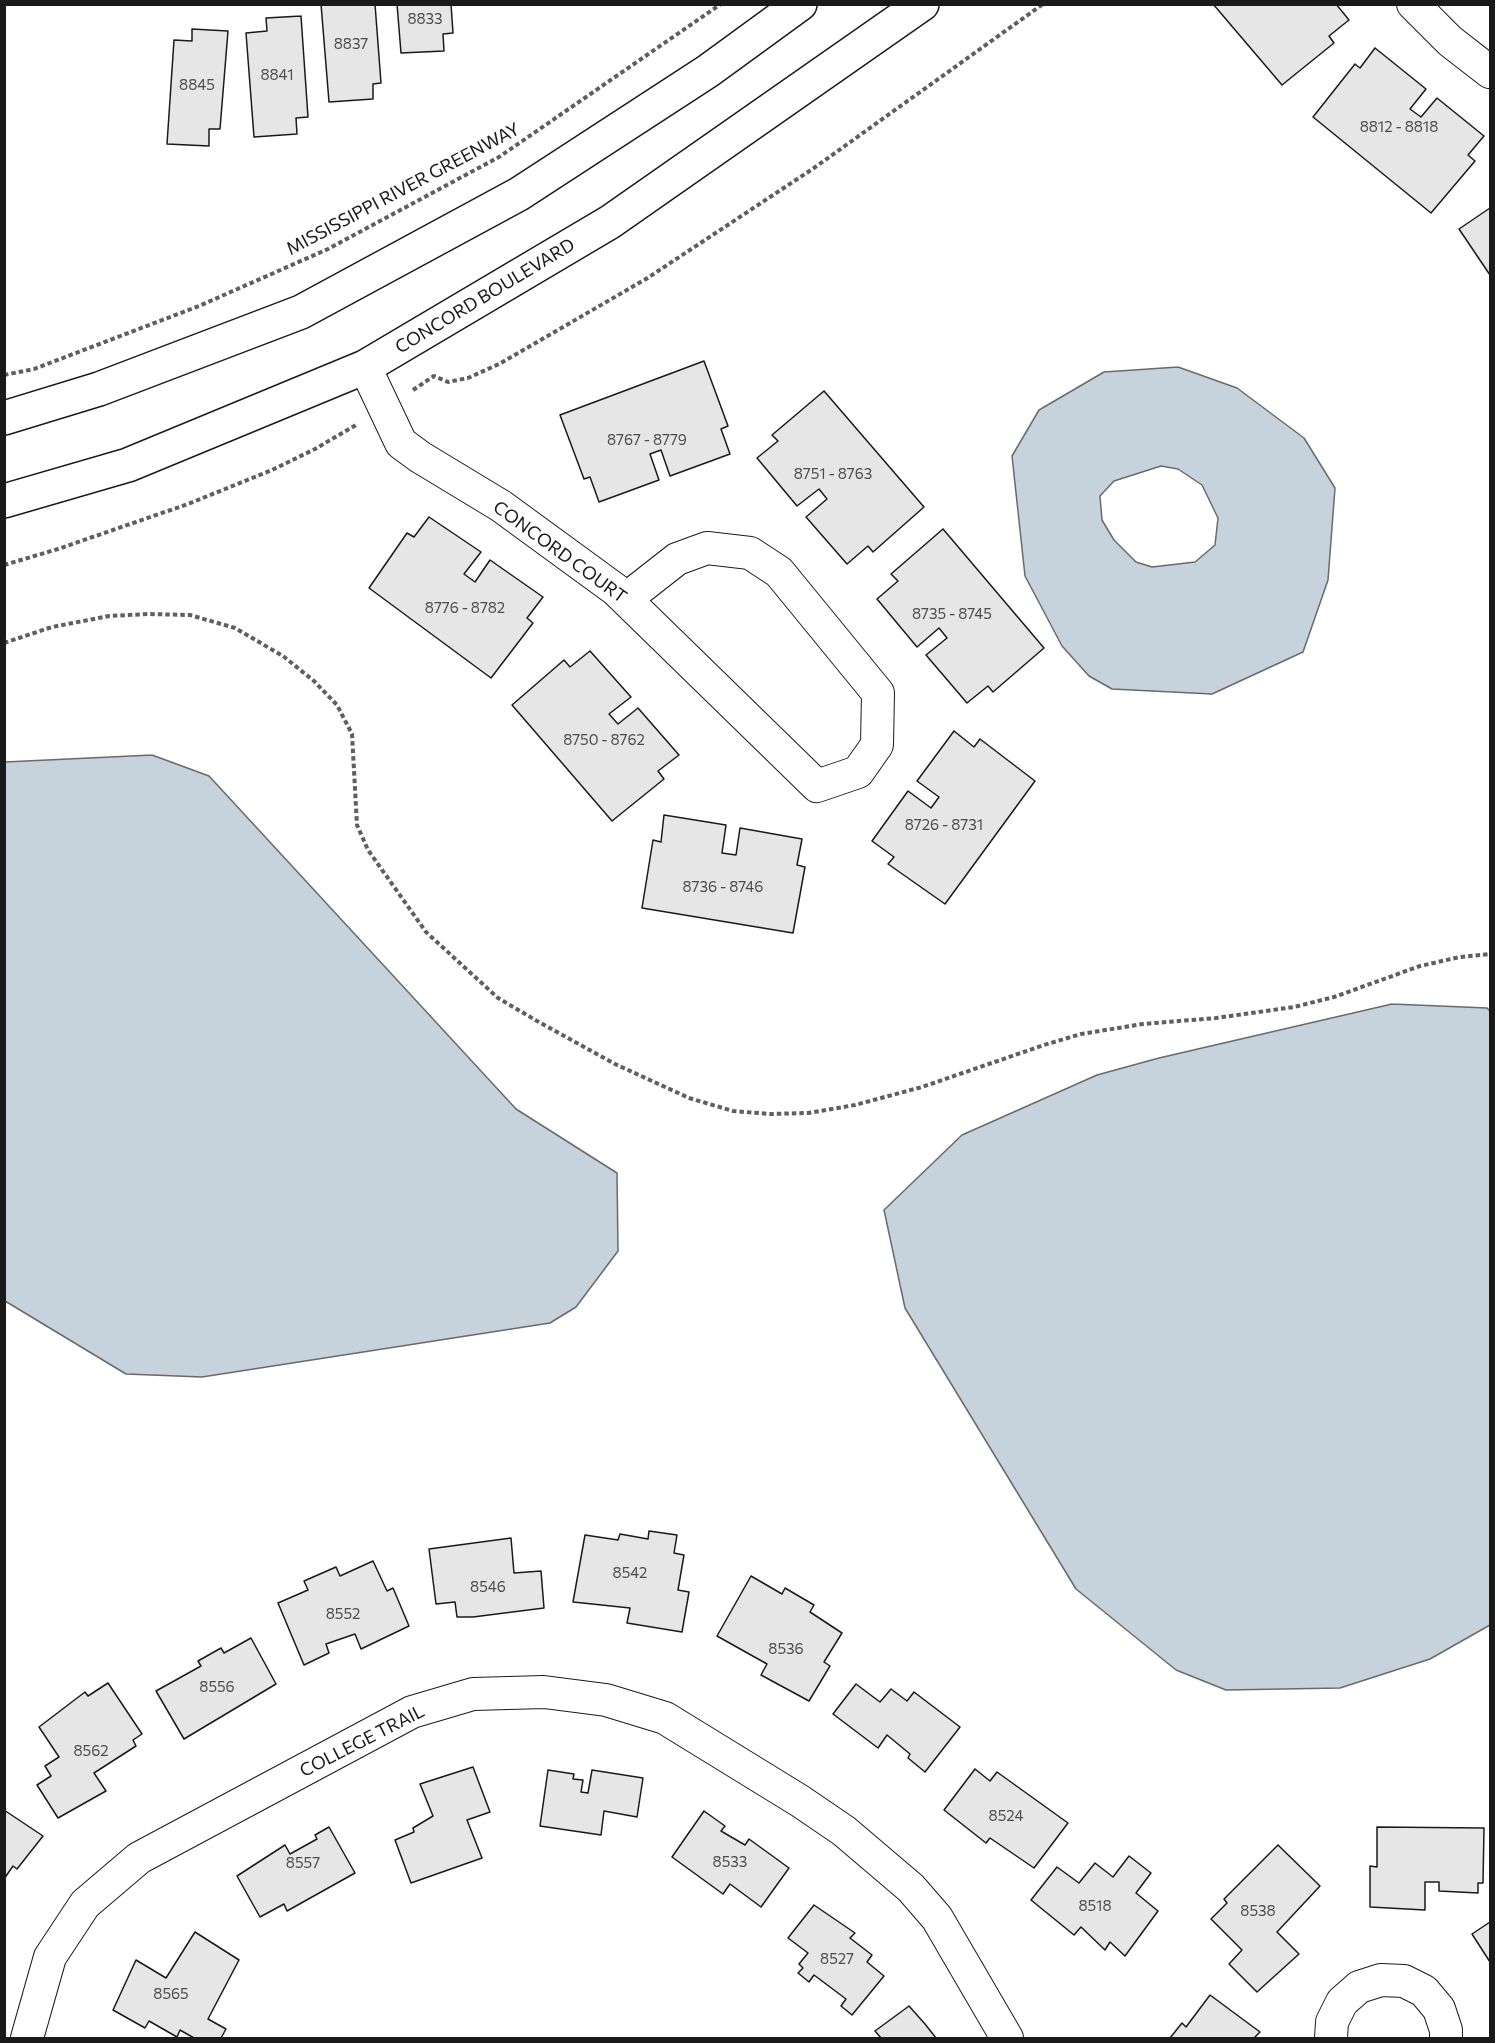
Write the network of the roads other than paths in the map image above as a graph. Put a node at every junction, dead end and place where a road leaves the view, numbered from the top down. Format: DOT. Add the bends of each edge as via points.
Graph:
graph roads {
  1 [pos="800,4"];
  2 [pos="922,4"];
  3 [pos="1413,4"];
  4 [pos="1491,72"];
  5 [pos="365,367"];
  6 [pos="4,418"];
  7 [pos="4,501"];
  8 [pos="626,599"];
  9 [pos="27,2038"];
  10 [pos="1007,2038"];
  11 [pos="1331,2038"];
  12 [pos="1446,2038"];
  1 -- 6 [label="main road" via="708,71 519,194 301,312 99,389"];
  2 -- 5 [label="main road, CONCORD BOULEVARD" via="610,222"];
  3 -- 4 [label="street"];
  5 -- 7 [label="main road, CONCORD BOULEVARD" via="128,465"];
  5 -- 8 [label="street, CONCORD COURT" via="401,442 526,524"];
  8 -- 8 [label="street, CONCORD COURT" via="817,786 858,772 877,745 878,693 779,572 750,553 707,548 677,559"];
  9 -- 10 [label="street, COLLEGE TRAIL" via="50,1957 85,1904 139,1858 412,1712 473,1694 544,1692 606,1700 665,1718 844,1831 911,1888 937,1918"];
  11 -- 12 [label="street" via="1332,2022 1342,2002 1359,1987 1381,1980 1404,1981 1424,1991 1439,2008"];
}
